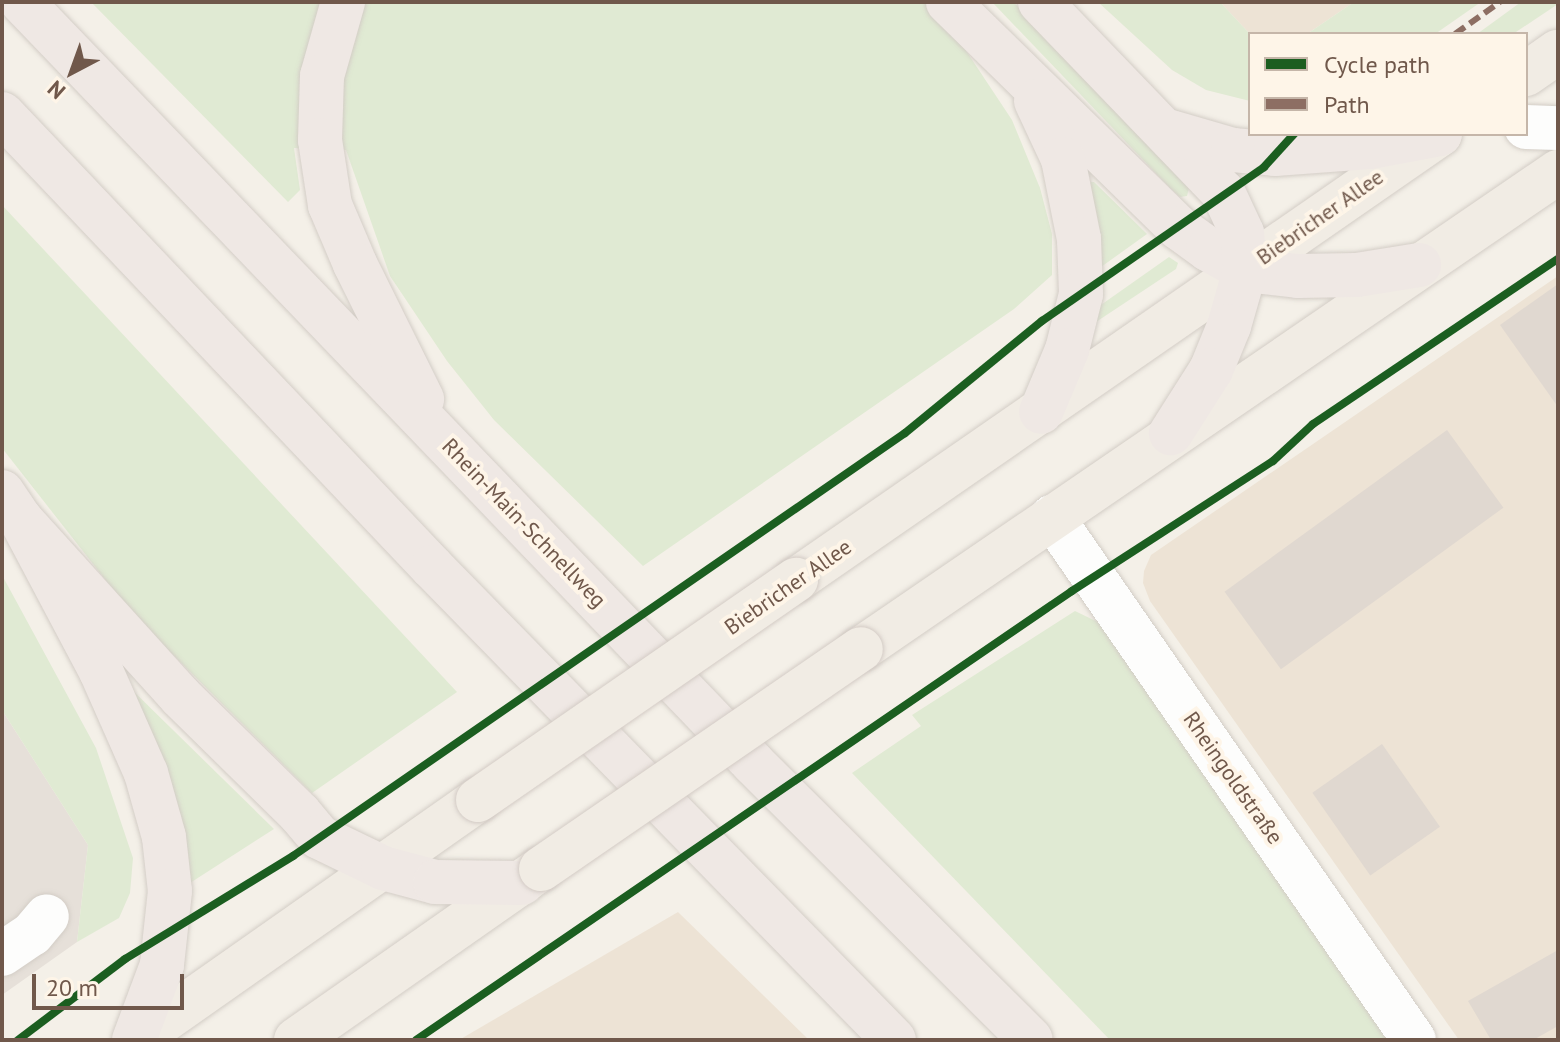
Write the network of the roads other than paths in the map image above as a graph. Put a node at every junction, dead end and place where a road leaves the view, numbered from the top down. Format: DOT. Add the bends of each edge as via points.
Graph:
graph roads {
  1 [pos="22,2"];
  2 [pos="343,2"];
  3 [pos="948,2"];
  4 [pos="1040,2"];
  5 [pos="1558,52"];
  6 [pos="1528,73"];
  7 [pos="1025,77"];
  8 [pos="2,114"];
  9 [pos="1528,127"];
  10 [pos="1558,128"];
  11 [pos="1167,131"];
  12 [pos="1429,136"];
  13 [pos="1437,136"];
  14 [pos="1558,172"];
  15 [pos="1419,265"];
  16 [pos="1245,270"];
  17 [pos="1041,412"];
  18 [pos="1171,433"];
  19 [pos="441,437"];
  20 [pos="12,506"];
  21 [pos="1052,517"];
  22 [pos="383,868"];
  23 [pos="532,876"];
  24 [pos="47,916"];
  25 [pos="2,954"];
  26 [pos="135,1040"];
  27 [pos="296,1040"];
  28 [pos="894,1040"];
  29 [pos="1031,1040"];
  30 [pos="1414,1040"];
  1 -- 19 [label="highway, Rhein-Main-Schnellweg"];
  2 -- 19 [label="highway" via="322,76 320,140 330,205"];
  3 -- 7 [label="highway"];
  4 -- 11 [label="highway"];
  5 -- 6 [label="main road"];
  7 -- 16 [label="highway" via="1179,228"];
  7 -- 17 [label="highway" via="1063,159 1079,239 1081,294 1067,350"];
  8 -- 28 [label="highway" via="432,567"];
  9 -- 10 [label="street"];
  11 -- 12 [label="highway" via="1233,150 1275,154 1370,147"];
  11 -- 16 [label="highway" via="1233,208 1242,233"];
  13 -- 16 [label="main road, Biebricher Allee"];
  14 -- 15 [label="main road"];
  15 -- 16 [label="highway" via="1357,275"];
  15 -- 18 [label="main road"];
  16 -- 17 [label="main road, Biebricher Allee"];
  16 -- 18 [label="highway" via="1211,370"];
  17 -- 22 [label="main road, Biebricher Allee, bridge"];
  18 -- 21 [label="main road"];
  19 -- 29 [label="highway, Rhein-Main-Schnellweg" via="753,763"];
  20 -- 22 [label="highway" via="180,696 319,837"];
  20 -- 26 [label="highway" via="106,684 146,773 164,837 170,891 162,965"];
  21 -- 23 [label="main road, bridge"];
  21 -- 30 [label="street, Rheingoldstraße"];
  22 -- 23 [label="highway" via="435,882"];
  22 -- 26 [label="main road, Biebricher Allee"];
  23 -- 27 [label="main road"];
  24 -- 25 [label="street" via="32,934"];
}
